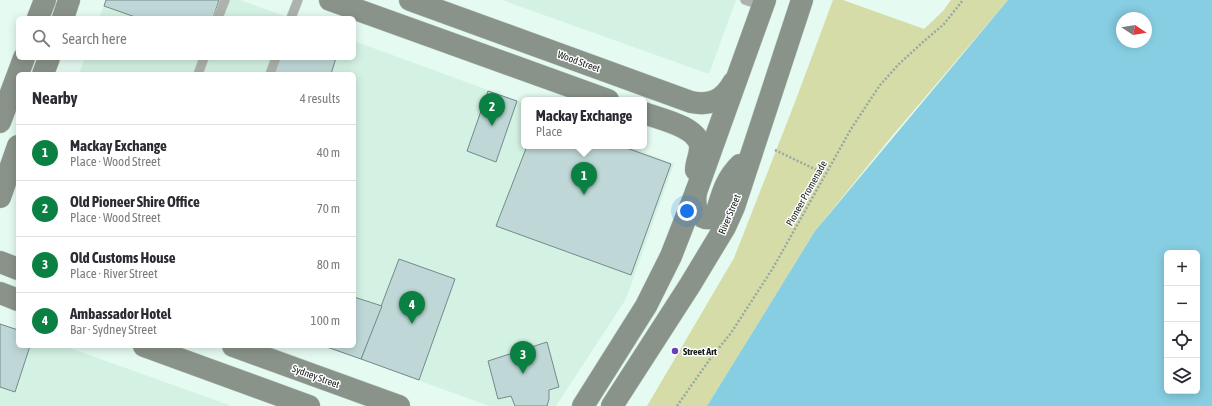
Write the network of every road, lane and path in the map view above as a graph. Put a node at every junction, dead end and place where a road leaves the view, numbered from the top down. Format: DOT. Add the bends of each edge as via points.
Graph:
graph roads {
  1 [pos="45,0"];
  2 [pos="69,0"];
  3 [pos="224,0"];
  4 [pos="298,0"];
  5 [pos="330,0"];
  6 [pos="406,0"];
  7 [pos="410,0"];
  8 [pos="802,0"];
  9 [pos="963,0"];
  10 [pos="758,2"];
  11 [pos="39,16"];
  12 [pos="64,16"];
  13 [pos="219,16"];
  14 [pos="293,16"];
  15 [pos="397,24"];
  16 [pos="529,43"];
  17 [pos="23,60"];
  18 [pos="48,60"];
  19 [pos="203,60"];
  20 [pos="275,60"];
  21 [pos="520,68"];
  22 [pos="19,72"];
  23 [pos="44,72"];
  24 [pos="199,72"];
  25 [pos="271,72"];
  26 [pos="738,74"];
  27 [pos="16,79"];
  28 [pos="600,97"];
  29 [pos="647,114"];
  30 [pos="0,122"];
  31 [pos="760,151"];
  32 [pos="16,152"];
  33 [pos="825,174"];
  34 [pos="696,190"];
  35 [pos="0,197"];
  36 [pos="0,262"];
  37 [pos="16,268"];
  38 [pos="0,294"];
  39 [pos="16,299"];
  40 [pos="150,348"];
  41 [pos="239,348"];
  42 [pos="309,406"];
  43 [pos="399,406"];
  44 [pos="583,406"];
  45 [pos="612,406"];
  46 [pos="677,406"];
  1 -- 11 [label="street"];
  2 -- 12 [label="street"];
  3 -- 13 [label="lane"];
  4 -- 14 [label="lane"];
  5 -- 15 [label="street"];
  6 -- 15 [label="street"];
  7 -- 16 [label="street, Wood Street"];
  8 -- 31 [label="street, River Street"];
  9 -- 33 [label="path, Pioneer Promenade" via="944,24 899,64 880,85 851,128"];
  10 -- 26 [label="street"];
  15 -- 21 [label="street"];
  16 -- 21 [label="street"];
  16 -- 26 [label="street, Wood Street" via="696,103 722,97"];
  17 -- 22 [label="street"];
  18 -- 23 [label="street"];
  19 -- 24 [label="lane"];
  20 -- 25 [label="lane"];
  21 -- 28 [label="street"];
  26 -- 34 [label="street"];
  27 -- 30 [label="street"];
  29 -- 34 [label="street" via="685,128 696,137 700,148 696,167"];
  31 -- 33 [label="path"];
  31 -- 34 [label="street" via="736,170 728,180 713,217 707,219 699,214 695,205"];
  31 -- 45 [label="street, River Street" via="725,227"];
  32 -- 35 [label="street"];
  33 -- 46 [label="path, Pioneer Promenade" via="773,268 731,333"];
  34 -- 44 [label="street" via="659,281"];
  36 -- 37 [label="street"];
  38 -- 39 [label="street"];
  40 -- 42 [label="street"];
  41 -- 43 [label="street, Sydney Street"];
}
